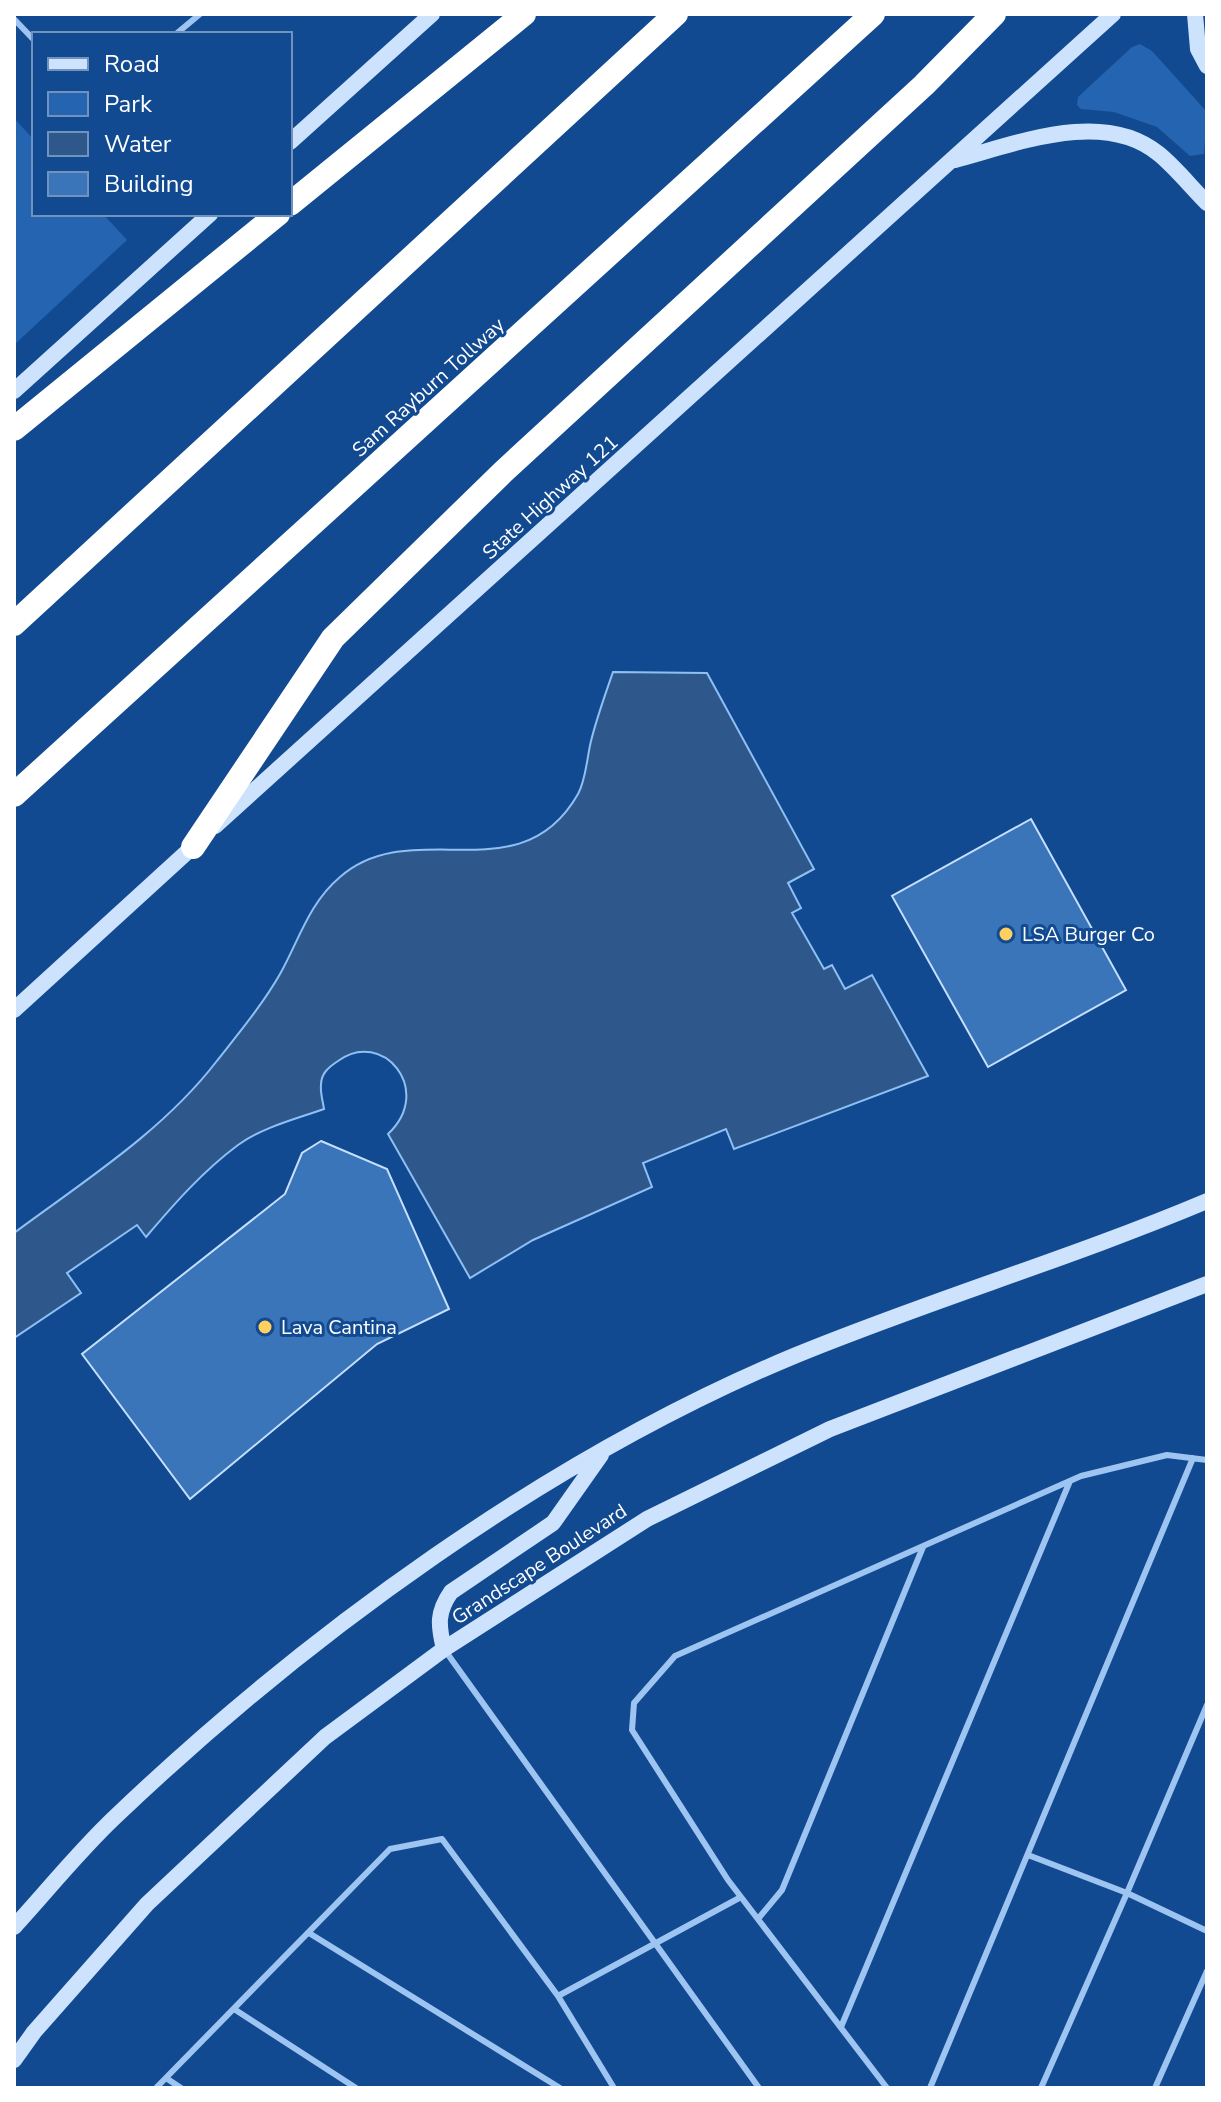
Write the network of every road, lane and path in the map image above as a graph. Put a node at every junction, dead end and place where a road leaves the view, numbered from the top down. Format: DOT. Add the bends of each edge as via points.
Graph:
graph roads {
  1 [pos="200,14"];
  2 [pos="432,14"];
  3 [pos="524,14"];
  4 [pos="676,14"];
  5 [pos="873,14"];
  6 [pos="994,14"];
  7 [pos="1113,14"];
  8 [pos="1195,14"];
  9 [pos="14,19"];
  10 [pos="178,32"];
  11 [pos="32,38"];
  12 [pos="1207,66"];
  13 [pos="292,140"];
  14 [pos="954,160"];
  15 [pos="292,202"];
  16 [pos="1207,203"];
  17 [pos="208,216"];
  18 [pos="276,216"];
  19 [pos="14,391"];
  20 [pos="14,429"];
  21 [pos="14,624"];
  22 [pos="14,795"];
  23 [pos="193,847"];
  24 [pos="14,1010"];
  25 [pos="1207,1201"];
  26 [pos="1207,1284"];
  27 [pos="607,1447"];
  28 [pos="1193,1458"];
  29 [pos="1207,1460"];
  30 [pos="1070,1481"];
  31 [pos="923,1546"];
  32 [pos="444,1649"];
  33 [pos="1207,1705"];
  34 [pos="1028,1855"];
  35 [pos="1127,1893"];
  36 [pos="741,1897"];
  37 [pos="758,1919"];
  38 [pos="14,1927"];
  39 [pos="1207,1931"];
  40 [pos="309,1933"];
  41 [pos="658,1944"];
  42 [pos="1207,1971"];
  43 [pos="558,1996"];
  44 [pos="234,2009"];
  45 [pos="841,2027"];
  46 [pos="14,2060"];
  47 [pos="166,2078"];
  48 [pos="156,2088"];
  49 [pos="181,2088"];
  50 [pos="356,2088"];
  51 [pos="560,2088"];
  52 [pos="614,2088"];
  53 [pos="759,2088"];
  54 [pos="887,2088"];
  55 [pos="930,2088"];
  56 [pos="1041,2088"];
  57 [pos="1155,2088"];
  1 -- 10 [label="lane"];
  2 -- 13 [label="street"];
  3 -- 15 [label="highway"];
  4 -- 21 [label="highway"];
  5 -- 22 [label="highway, Sam Rayburn Tollway"];
  6 -- 23 [label="highway" via="924,85 503,472 333,638"];
  7 -- 14 [label="street, State Highway 121"];
  8 -- 12 [label="street" via="1198,49"];
  9 -- 11 [label="lane"];
  14 -- 16 [label="street" via="1051,134 1114,132 1157,152"];
  14 -- 23 [label="street, State Highway 121"];
  17 -- 19 [label="street"];
  18 -- 20 [label="highway"];
  23 -- 24 [label="street, State Highway 121"];
  25 -- 27 [label="street" via="793,1357"];
  26 -- 32 [label="street, Grandscape Boulevard" via="830,1429 647,1519"];
  27 -- 32 [label="street" via="553,1523 451,1592 440,1607"];
  27 -- 38 [label="street" via="430,1559 221,1721 112,1819"];
  28 -- 29 [label="lane"];
  28 -- 30 [label="lane" via="1167,1455"];
  28 -- 34 [label="lane"];
  30 -- 31 [label="lane"];
  30 -- 45 [label="lane"];
  31 -- 36 [label="lane" via="675,1656 634,1703 632,1730"];
  31 -- 37 [label="lane" via="782,1890"];
  32 -- 41 [label="lane"];
  32 -- 46 [label="street, Grandscape Boulevard" via="325,1737 147,1904"];
  33 -- 35 [label="lane"];
  34 -- 35 [label="lane"];
  34 -- 55 [label="lane"];
  35 -- 39 [label="lane"];
  35 -- 56 [label="lane"];
  36 -- 37 [label="lane"];
  36 -- 41 [label="lane"];
  37 -- 45 [label="lane"];
  40 -- 43 [label="lane" via="390,1849 442,1839"];
  40 -- 44 [label="lane"];
  40 -- 51 [label="lane"];
  41 -- 43 [label="lane"];
  41 -- 53 [label="lane"];
  42 -- 57 [label="lane"];
  43 -- 52 [label="lane"];
  44 -- 47 [label="lane"];
  44 -- 50 [label="lane"];
  45 -- 54 [label="lane"];
  47 -- 48 [label="lane"];
  47 -- 49 [label="lane"];
}
